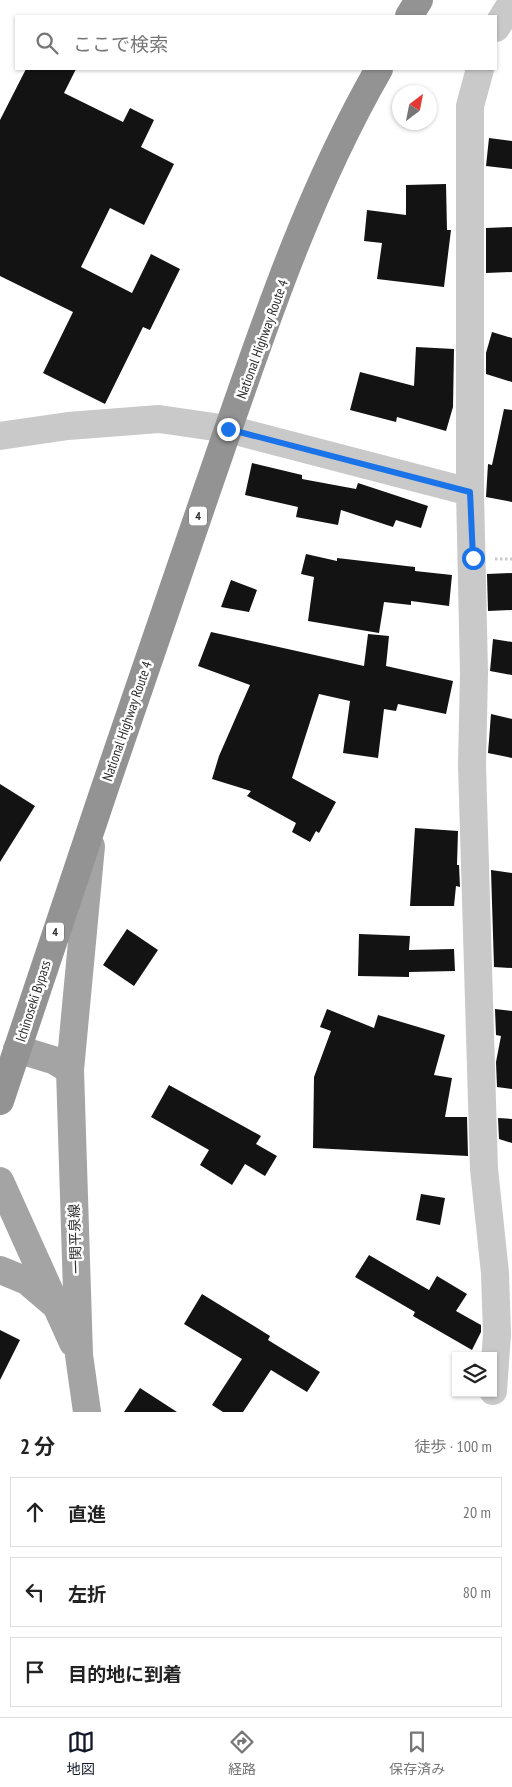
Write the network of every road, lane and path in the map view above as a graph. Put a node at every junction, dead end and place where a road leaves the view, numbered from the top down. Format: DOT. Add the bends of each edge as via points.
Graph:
graph roads {
  1 [pos="419,0"];
  2 [pos="512,2"];
  3 [pos="410,15"];
  4 [pos="497,26"];
  5 [pos="378,70"];
  6 [pos="480,70"];
  7 [pos="228,429"];
  8 [pos="0,436"];
  9 [pos="470,492"];
  10 [pos="94,815"];
  11 [pos="17,1049"];
  12 [pos="70,1070"];
  13 [pos="0,1101"];
  14 [pos="0,1181"];
  15 [pos="0,1270"];
  16 [pos="503,1274"];
  17 [pos="58,1308"];
  18 [pos="496,1352"];
  19 [pos="79,1355"];
  20 [pos="493,1397"];
  21 [pos="87,1412"];
  22 [pos="492,1412"];
  1 -- 3 [label="highway"];
  2 -- 4 [label="street"];
  5 -- 7 [label="highway, National Highway Route 4 / 4" via="353,114 306,219"];
  6 -- 9 [label="street" via="470,106"];
  7 -- 8 [label="street" via="159,419 68,426"];
  7 -- 9 [label="street"];
  7 -- 10 [label="highway, National Highway Route 4 / 4"];
  9 -- 16 [label="street" via="474,673 472,765 484,1140"];
  10 -- 11 [label="highway, Ichinoseki Bypass / 4"];
  10 -- 12 [label="main road, 一関平泉線"];
  11 -- 12 [label="main road" via="53,1060"];
  11 -- 13 [label="highway, Ichinoseki Bypass / 4"];
  12 -- 19 [label="main road, 一関平泉線"];
  14 -- 17 [label="main road"];
  15 -- 17 [label="main road" via="27,1281"];
  16 -- 18 [label="street"];
  17 -- 19 [label="main road"];
  19 -- 21 [label="main road"];
  20 -- 22 [label="street"];
}
